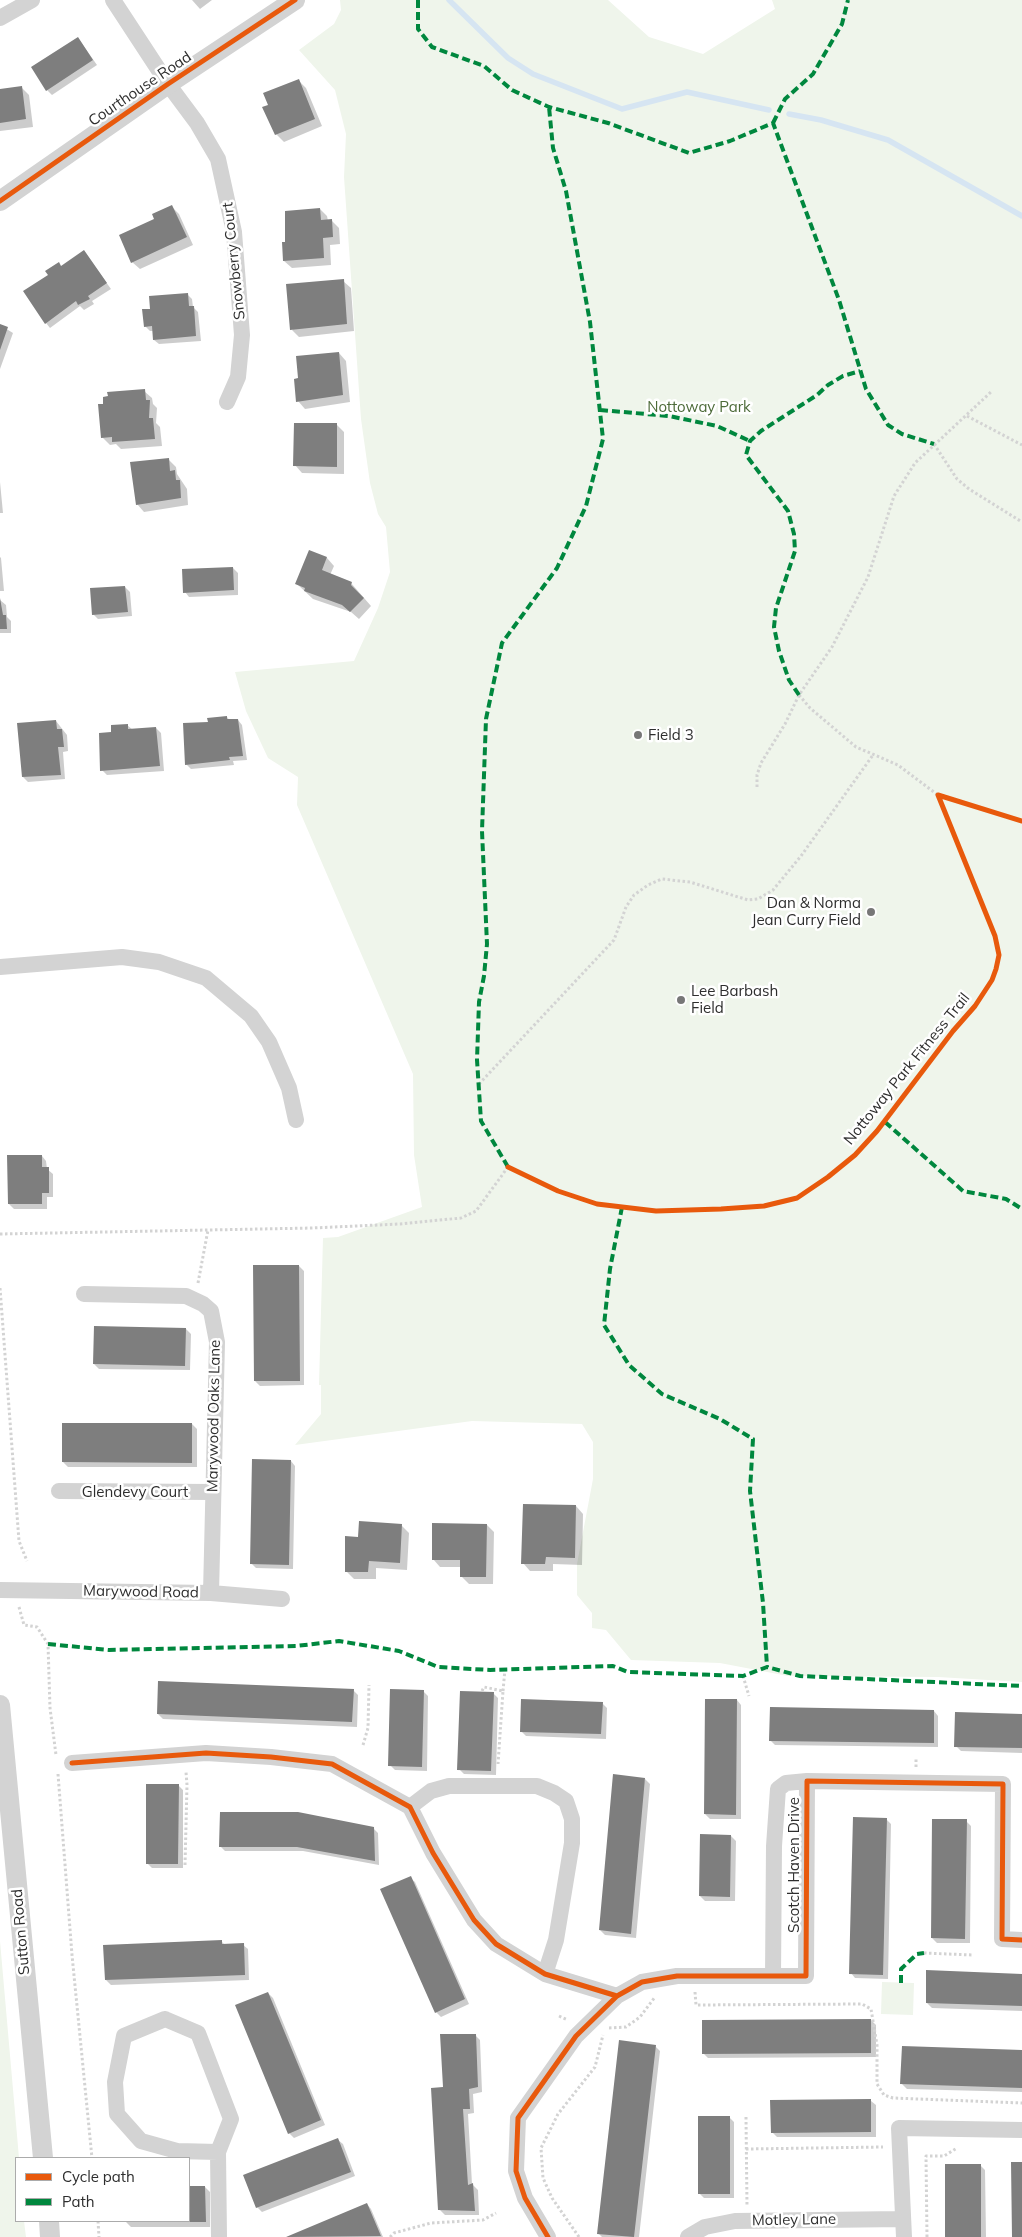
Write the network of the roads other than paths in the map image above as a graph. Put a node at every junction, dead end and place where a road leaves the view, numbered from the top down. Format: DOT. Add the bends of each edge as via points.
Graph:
graph roads {
  1 [pos="32,0"];
  2 [pos="112,0"];
  3 [pos="295,0"];
  4 [pos="0,18"];
  5 [pos="168,84"];
  6 [pos="0,201"];
  7 [pos="226,402"];
  8 [pos="0,967"];
  9 [pos="296,1120"];
  10 [pos="84,1294"];
  11 [pos="59,1491"];
  12 [pos="212,1492"];
  13 [pos="0,1590"];
  14 [pos="211,1593"];
  15 [pos="282,1599"];
  16 [pos="0,1705"];
  17 [pos="62,1766"];
  18 [pos="807,1781"];
  19 [pos="410,1807"];
  20 [pos="1022,1940"];
  21 [pos="545,1974"];
  22 [pos="772,1976"];
  23 [pos="617,1996"];
  24 [pos="1022,2130"];
  25 [pos="218,2152"];
  26 [pos="43,2157"];
  27 [pos="903,2219"];
  28 [pos="49,2222"];
  29 [pos="50,2237"];
  30 [pos="219,2237"];
  31 [pos="548,2237"];
  32 [pos="688,2237"];
  33 [pos="904,2237"];
  1 -- 4 [label="street"];
  2 -- 5 [label="street, Snowberry Court"];
  3 -- 5 [label="street, Courthouse Road"];
  5 -- 6 [label="street, Courthouse Road"];
  5 -- 7 [label="street, Snowberry Court" via="218,159 228,198 234,232 242,360"];
  8 -- 9 [label="street" via="122,957 159,962 206,978 252,1016 269,1042 287,1082"];
  10 -- 12 [label="street, Marywood Oaks Lane" via="186,1296 211,1311 217,1342"];
  11 -- 12 [label="street, Glendevy Court"];
  12 -- 14 [label="street, Marywood Oaks Lane"];
  13 -- 14 [label="street, Marywood Road"];
  14 -- 15 [label="street, Marywood Road"];
  16 -- 26 [label="street, Sutton Road"];
  17 -- 19 [label="street" via="206,1752 332,1764"];
  18 -- 20 [label="street, Scotch Haven Drive" via="1003,1784 1002,1939"];
  18 -- 22 [label="street, Scotch Haven Drive" via="786,1783 778,1789"];
  18 -- 22 [label="street, Scotch Haven Drive" via="806,1976"];
  19 -- 21 [label="street" via="433,1853 474,1920 496,1944"];
  19 -- 21 [label="street" via="431,1791 449,1786 537,1786 566,1801 572,1819 572,1843 556,1940"];
  21 -- 23 [label="street"];
  22 -- 23 [label="street, Scotch Haven Drive" via="678,1976 642,1982"];
  23 -- 31 [label="street, Scotch Haven Drive" via="576,2036 518,2118 516,2171 526,2198"];
  24 -- 27 [label="street" via="899,2128"];
  25 -- 25 [label="street" via="177,2151 140,2140 117,2114 115,2082 124,2036 165,2019 198,2033 231,2119"];
  25 -- 30 [label="street"];
  27 -- 32 [label="street, Motley Lane" via="735,2221 705,2226"];
  27 -- 33 [label="street"];
  28 -- 29 [label="street"];
}
